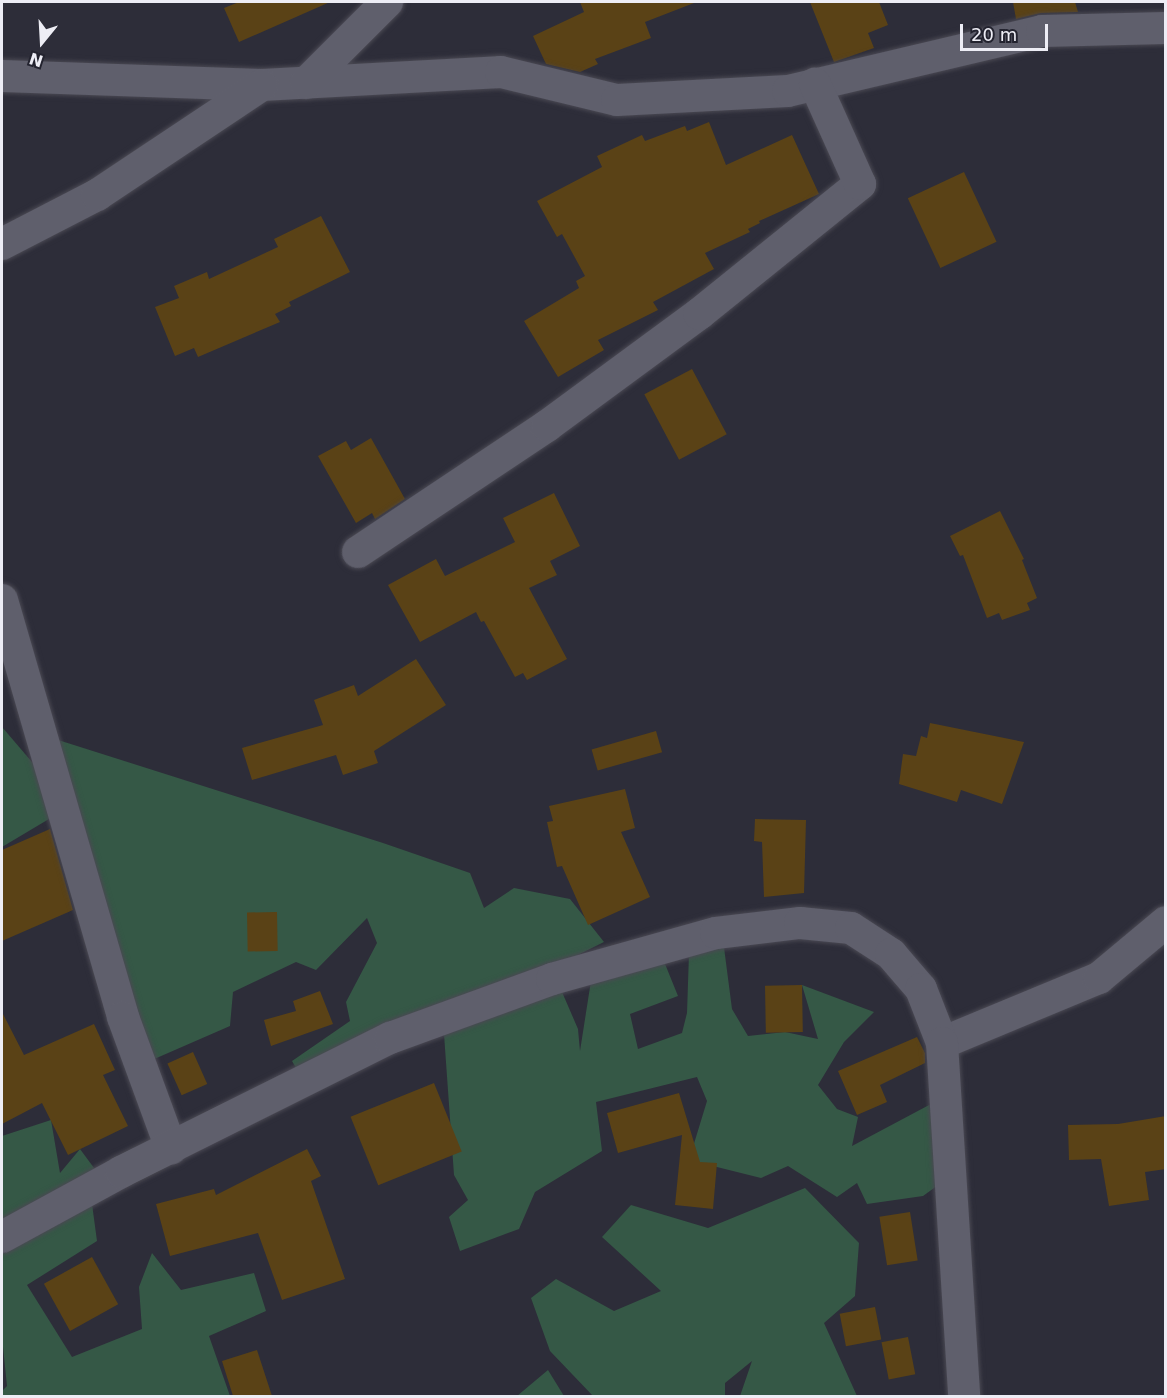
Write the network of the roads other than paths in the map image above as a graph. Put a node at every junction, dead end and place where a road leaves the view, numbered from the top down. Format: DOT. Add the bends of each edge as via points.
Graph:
graph roads {
  1 [pos="387,2"];
  2 [pos="1166,28"];
  3 [pos="2,76"];
  4 [pos="306,83"];
  5 [pos="815,84"];
  6 [pos="262,85"];
  7 [pos="2,244"];
  8 [pos="358,552"];
  9 [pos="2,600"];
  10 [pos="1166,922"];
  11 [pos="942,1043"];
  12 [pos="171,1148"];
  13 [pos="2,1237"];
  14 [pos="964,1396"];
  1 -- 4 [label="street"];
  2 -- 5 [label="street" via="1042,31"];
  3 -- 6 [label="street"];
  4 -- 5 [label="street" via="501,72 617,100 788,91"];
  4 -- 6 [label="street"];
  5 -- 8 [label="street" via="860,184 699,314 547,426"];
  6 -- 7 [label="street" via="97,195"];
  9 -- 12 [label="street" via="123,1017"];
  10 -- 11 [label="street" via="1098,978"];
  11 -- 12 [label="street" via="921,989 891,954 850,928 800,923 716,933 552,979 390,1038"];
  11 -- 14 [label="street"];
  12 -- 13 [label="street"];
}
